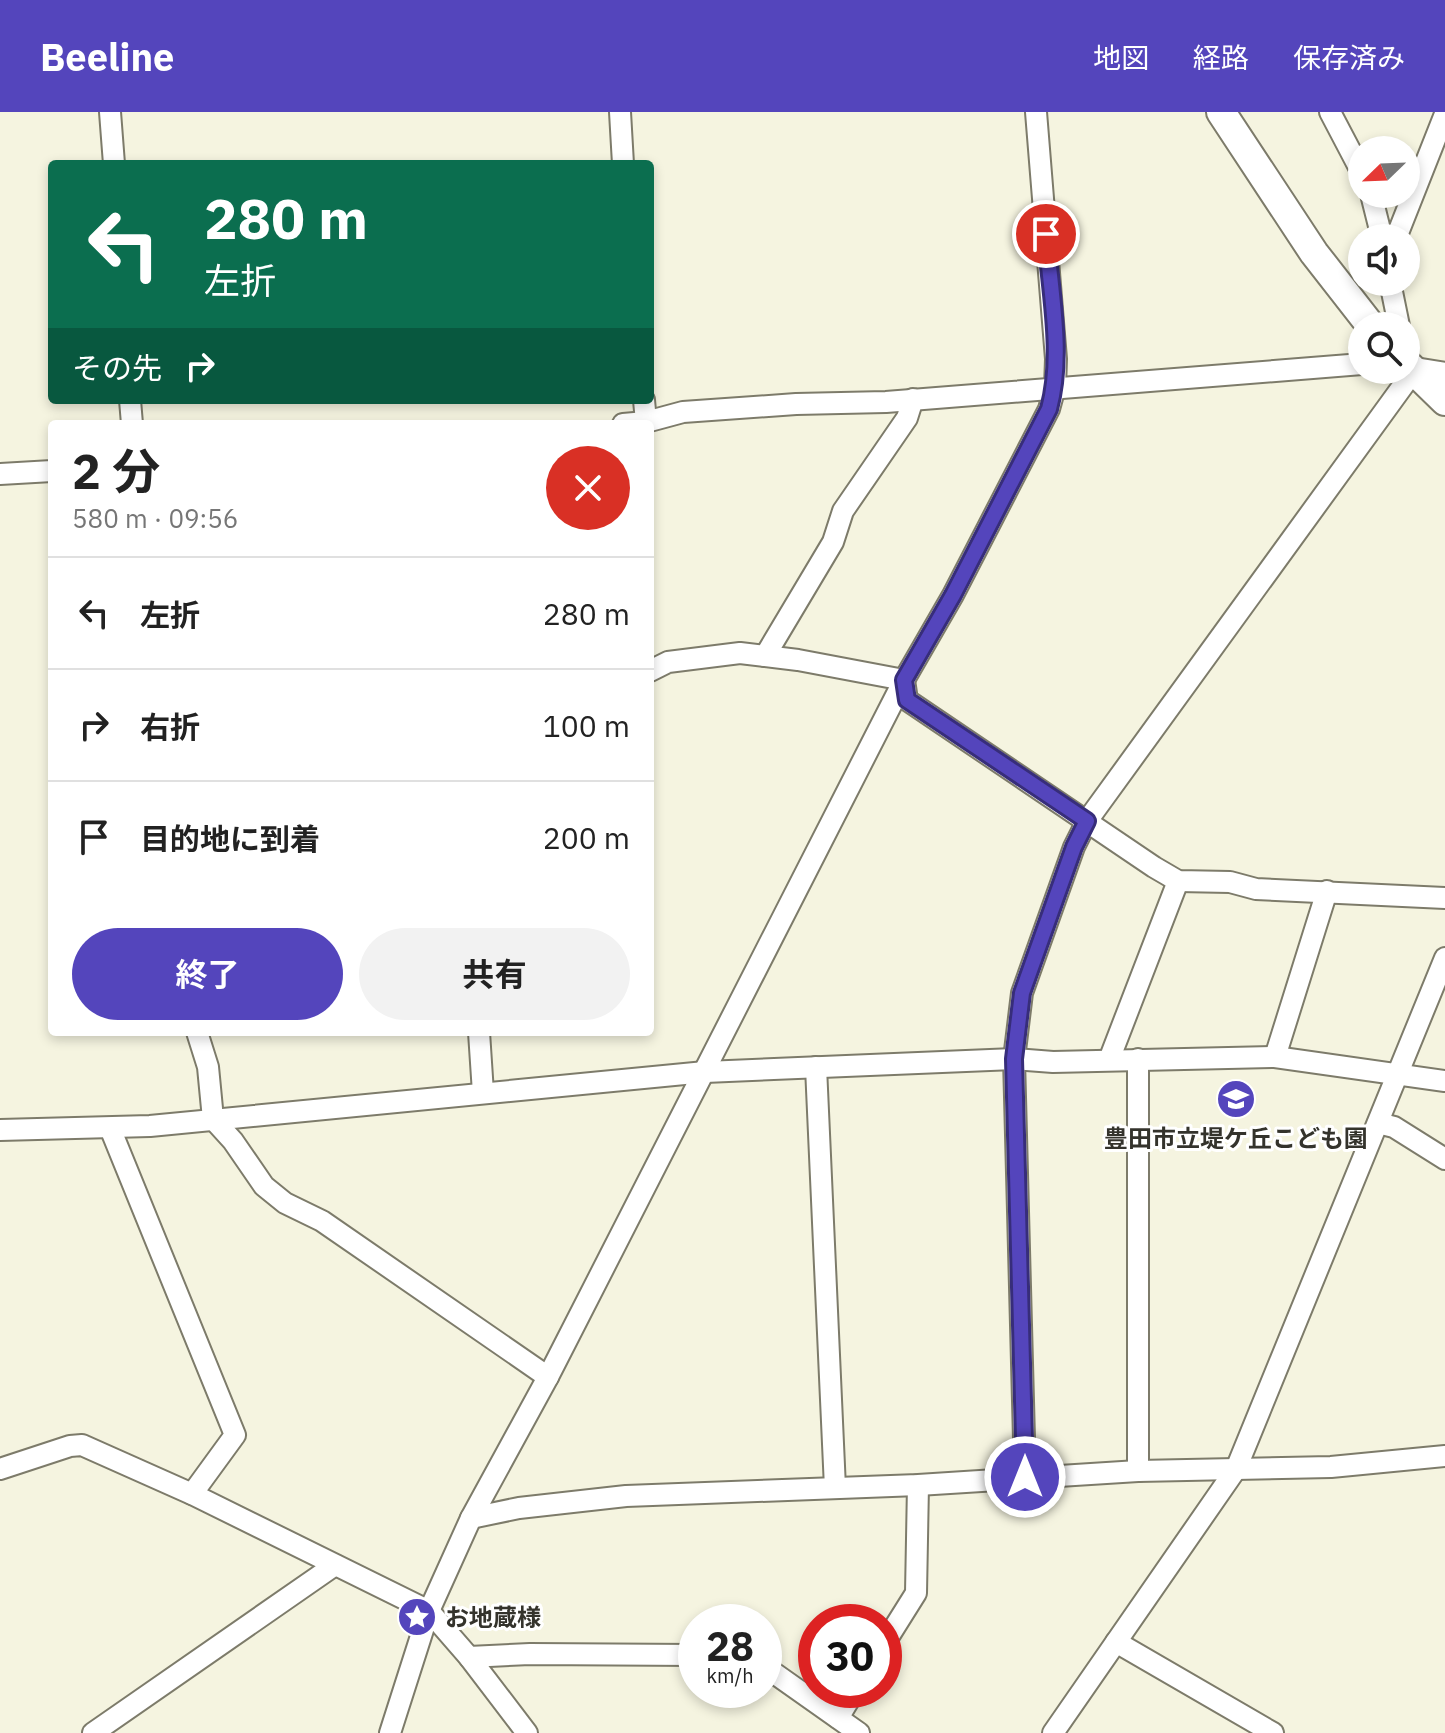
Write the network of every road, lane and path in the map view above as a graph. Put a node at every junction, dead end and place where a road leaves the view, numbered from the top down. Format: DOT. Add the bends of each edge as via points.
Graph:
graph roads {
  1 [pos="110,112"];
  2 [pos="620,112"];
  3 [pos="1036,112"];
  4 [pos="1221,112"];
  5 [pos="1330,112"];
  6 [pos="1445,114"];
  7 [pos="1348,146"];
  8 [pos="114,160"];
  9 [pos="623,160"];
  10 [pos="1402,224"];
  11 [pos="1360,312"];
  12 [pos="1348,365"];
  13 [pos="1420,367"];
  14 [pos="1445,373"];
  15 [pos="1420,376"];
  16 [pos="1394,384"];
  17 [pos="1055,387"];
  18 [pos="913,399"];
  19 [pos="1445,401"];
  20 [pos="653,420"];
  21 [pos="48,471"];
  22 [pos="0,474"];
  23 [pos="765,656"];
  24 [pos="654,669"];
  25 [pos="904,680"];
  26 [pos="1087,821"];
  27 [pos="1178,881"];
  28 [pos="1327,891"];
  29 [pos="1445,898"];
  30 [pos="1445,958"];
  31 [pos="198,1036"];
  32 [pos="479,1036"];
  33 [pos="1275,1057"];
  34 [pos="1014,1059"];
  35 [pos="1138,1059"];
  36 [pos="1109,1060"];
  37 [pos="816,1067"];
  38 [pos="705,1072"];
  39 [pos="1396,1074"];
  40 [pos="1445,1081"];
  41 [pos="483,1093"];
  42 [pos="213,1119"];
  43 [pos="1378,1123"];
  44 [pos="110,1128"];
  45 [pos="0,1130"];
  46 [pos="1445,1159"];
  47 [pos="548,1377"];
  48 [pos="1445,1456"];
  49 [pos="0,1469"];
  50 [pos="1236,1469"];
  51 [pos="1138,1471"];
  52 [pos="1025,1477"];
  53 [pos="918,1485"];
  54 [pos="835,1488"];
  55 [pos="192,1494"];
  56 [pos="471,1518"];
  57 [pos="335,1565"];
  58 [pos="429,1611"];
  59 [pos="902,1615"];
  60 [pos="1116,1642"];
  61 [pos="678,1655"];
  62 [pos="469,1657"];
  63 [pos="782,1679"];
  64 [pos="844,1708"];
  65 [pos="838,1718"];
  66 [pos="93,1733"];
  67 [pos="390,1733"];
  68 [pos="527,1733"];
  69 [pos="859,1733"];
  70 [pos="1053,1733"];
  71 [pos="1273,1733"];
  1 -- 8 [label="street"];
  2 -- 9 [label="street"];
  3 -- 17 [label="street"];
  4 -- 11 [label="main road" via="1314,253"];
  5 -- 7 [label="street"];
  6 -- 10 [label="street"];
  12 -- 17 [label="street"];
  13 -- 14 [label="street"];
  15 -- 19 [label="main road"];
  16 -- 26 [label="street"];
  17 -- 18 [label="street"];
  17 -- 25 [label="street" via="1049,409"];
  18 -- 20 [label="street" via="683,412"];
  18 -- 23 [label="street" via="907,418 843,511 833,542"];
  21 -- 22 [label="street"];
  23 -- 24 [label="street" via="740,653 668,662"];
  23 -- 25 [label="street"];
  25 -- 26 [label="street" via="907,700"];
  25 -- 38 [label="street"];
  26 -- 27 [label="street"];
  26 -- 34 [label="street" via="1022,993"];
  27 -- 28 [label="street"];
  27 -- 36 [label="street"];
  28 -- 29 [label="street"];
  28 -- 33 [label="street"];
  30 -- 39 [label="street"];
  31 -- 42 [label="street" via="208,1067"];
  32 -- 41 [label="street"];
  33 -- 35 [label="street"];
  33 -- 39 [label="street"];
  34 -- 36 [label="street"];
  34 -- 37 [label="street"];
  34 -- 52 [label="street"];
  35 -- 36 [label="street"];
  35 -- 51 [label="street"];
  37 -- 38 [label="street"];
  37 -- 54 [label="street"];
  38 -- 41 [label="street"];
  38 -- 47 [label="street"];
  39 -- 40 [label="street"];
  39 -- 43 [label="street"];
  41 -- 42 [label="street"];
  42 -- 44 [label="street"];
  42 -- 47 [label="street" via="264,1186 285,1203 322,1221"];
  43 -- 46 [label="street" via="1394,1127"];
  43 -- 50 [label="street"];
  44 -- 45 [label="street"];
  44 -- 55 [label="street" via="235,1435"];
  47 -- 56 [label="street"];
  48 -- 50 [label="street"];
  49 -- 55 [label="street" via="82,1445"];
  50 -- 51 [label="street"];
  50 -- 60 [label="street"];
  51 -- 52 [label="street"];
  52 -- 53 [label="street"];
  53 -- 54 [label="street"];
  53 -- 59 [label="street" via="916,1593"];
  54 -- 56 [label="street" via="626,1496"];
  55 -- 57 [label="street"];
  56 -- 58 [label="street"];
  57 -- 58 [label="street"];
  57 -- 66 [label="street"];
  58 -- 62 [label="street"];
  58 -- 67 [label="street"];
  60 -- 70 [label="street"];
  60 -- 71 [label="street"];
  61 -- 62 [label="street"];
  62 -- 68 [label="street"];
  63 -- 65 [label="street"];
  64 -- 65 [label="street"];
  65 -- 69 [label="street"];
}
